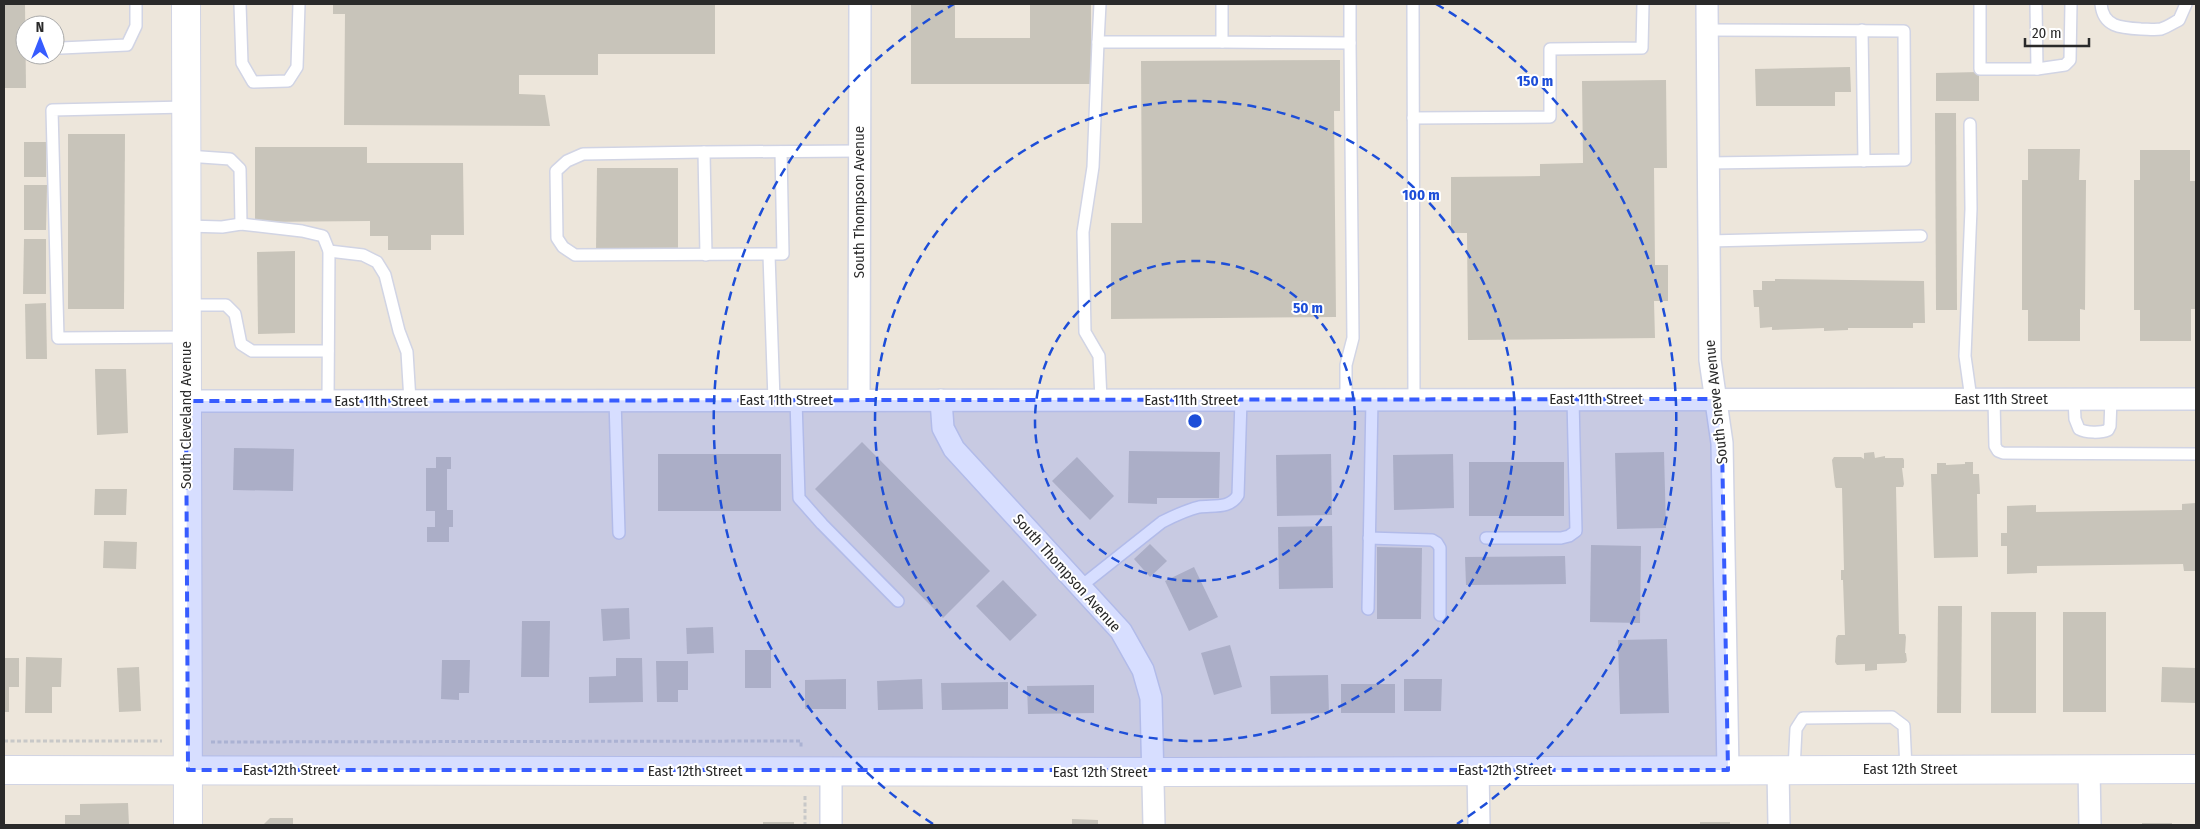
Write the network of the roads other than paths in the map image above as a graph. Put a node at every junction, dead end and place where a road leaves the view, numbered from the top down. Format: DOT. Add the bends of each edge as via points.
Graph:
graph roads {
  1 [pos="136,4"];
  2 [pos="186,4"];
  3 [pos="240,4"];
  4 [pos="299,4"];
  5 [pos="860,4"];
  6 [pos="1100,4"];
  7 [pos="1222,4"];
  8 [pos="1350,4"];
  9 [pos="1413,4"];
  10 [pos="1643,4"];
  11 [pos="1706,4"];
  12 [pos="1980,4"];
  13 [pos="2036,4"];
  14 [pos="2071,4"];
  15 [pos="2101,4"];
  16 [pos="2186,4"];
  17 [pos="1707,30"];
  18 [pos="1862,30"];
  19 [pos="1098,42"];
  20 [pos="1222,42"];
  21 [pos="1350,43"];
  22 [pos="65,48"];
  23 [pos="2037,69"];
  24 [pos="186,107"];
  25 [pos="1413,118"];
  26 [pos="1970,124"];
  27 [pos="859,151"];
  28 [pos="704,152"];
  29 [pos="781,152"];
  30 [pos="186,156"];
  31 [pos="1864,161"];
  32 [pos="1708,162"];
  33 [pos="241,224"];
  34 [pos="186,226"];
  35 [pos="1921,236"];
  36 [pos="1708,241"];
  37 [pos="329,251"];
  38 [pos="706,255"];
  39 [pos="769,255"];
  40 [pos="186,305"];
  41 [pos="186,337"];
  42 [pos="328,351"];
  43 [pos="1573,399"];
  44 [pos="1715,399"];
  45 [pos="1971,399"];
  46 [pos="1994,399"];
  47 [pos="2074,399"];
  48 [pos="2111,399"];
  49 [pos="2196,399"];
  50 [pos="615,400"];
  51 [pos="774,400"];
  52 [pos="796,400"];
  53 [pos="859,400"];
  54 [pos="941,400"];
  55 [pos="1101,400"];
  56 [pos="1241,400"];
  57 [pos="1346,400"];
  58 [pos="1372,400"];
  59 [pos="1414,400"];
  60 [pos="186,401"];
  61 [pos="328,401"];
  62 [pos="410,401"];
  63 [pos="2094,431"];
  64 [pos="2094,453"];
  65 [pos="2196,454"];
  66 [pos="619,533"];
  67 [pos="1369,538"];
  68 [pos="1486,538"];
  69 [pos="1080,586"];
  70 [pos="898,601"];
  71 [pos="1368,609"];
  72 [pos="1440,615"];
  73 [pos="2090,768"];
  74 [pos="2196,769"];
  75 [pos="4,770"];
  76 [pos="188,770"];
  77 [pos="1478,770"];
  78 [pos="1728,770"];
  79 [pos="1786,770"];
  80 [pos="1906,770"];
  81 [pos="831,771"];
  82 [pos="1153,772"];
  83 [pos="188,825"];
  84 [pos="831,825"];
  85 [pos="1154,825"];
  86 [pos="1479,825"];
  87 [pos="1778,825"];
  88 [pos="2090,825"];
  1 -- 22 [label="lane" via="136,26 127,45"];
  2 -- 24 [label="street, South Cleveland Avenue"];
  3 -- 4 [label="lane" via="242,63 253,82 288,81 297,67"];
  5 -- 27 [label="street, South Thompson Avenue"];
  6 -- 19 [label="lane"];
  7 -- 20 [label="lane"];
  8 -- 21 [label="lane"];
  9 -- 25 [label="lane"];
  10 -- 25 [label="lane" via="1642,48 1550,49 1550,117"];
  11 -- 17 [label="street, South Sneve Avenue"];
  12 -- 23 [label="lane" via="1980,69"];
  13 -- 23 [label="lane"];
  14 -- 23 [label="lane" via="2070,60 2065,65"];
  15 -- 16 [label="lane" via="2104,17 2117,27 2161,29 2179,20"];
  17 -- 18 [label="lane"];
  17 -- 32 [label="street, South Sneve Avenue"];
  18 -- 31 [label="lane"];
  18 -- 31 [label="lane" via="1904,31 1905,160"];
  19 -- 20 [label="lane"];
  19 -- 55 [label="lane" via="1093,167 1083,232 1085,332 1099,356"];
  20 -- 21 [label="lane"];
  21 -- 57 [label="lane" via="1354,338 1346,365"];
  24 -- 30 [label="street, South Cleveland Avenue"];
  24 -- 41 [label="lane" via="52,110 58,338"];
  25 -- 59 [label="lane"];
  26 -- 45 [label="lane" via="1971,209 1965,356"];
  27 -- 29 [label="lane"];
  27 -- 53 [label="street, South Thompson Avenue"];
  28 -- 29 [label="lane"];
  28 -- 38 [label="lane"];
  28 -- 38 [label="lane" via="582,154 567,161 556,171 557,238 575,256"];
  29 -- 39 [label="lane" via="783,254"];
  30 -- 33 [label="lane" via="230,159 240,169"];
  30 -- 34 [label="street, South Cleveland Avenue"];
  31 -- 32 [label="lane"];
  32 -- 36 [label="street, South Sneve Avenue"];
  33 -- 34 [label="lane"];
  33 -- 37 [label="lane" via="302,230 323,236"];
  34 -- 40 [label="street, South Cleveland Avenue"];
  35 -- 36 [label="lane"];
  36 -- 44 [label="street, South Sneve Avenue" via="1710,360"];
  37 -- 42 [label="lane"];
  37 -- 62 [label="lane" via="363,255 377,262 386,275 407,352"];
  38 -- 39 [label="lane"];
  39 -- 51 [label="lane"];
  40 -- 41 [label="street, South Cleveland Avenue"];
  40 -- 42 [label="lane" via="226,305 235,314 242,344 252,351"];
  41 -- 60 [label="street, South Cleveland Avenue"];
  42 -- 61 [label="lane"];
  43 -- 44 [label="street, East 11th Street"];
  43 -- 59 [label="street, East 11th Street"];
  43 -- 68 [label="lane" via="1576,531 1562,538"];
  44 -- 45 [label="street, East 11th Street"];
  44 -- 78 [label="street, South Sneve Avenue" via="1722,444"];
  45 -- 46 [label="street, East 11th Street"];
  46 -- 47 [label="street, East 11th Street"];
  46 -- 64 [label="lane" via="1995,446 1998,451"];
  47 -- 48 [label="street, East 11th Street"];
  47 -- 63 [label="lane" via="2079,429"];
  48 -- 49 [label="street, East 11th Street"];
  48 -- 63 [label="lane" via="2108,430"];
  50 -- 51 [label="street, East 11th Street"];
  50 -- 62 [label="street, East 11th Street"];
  50 -- 66 [label="lane"];
  51 -- 52 [label="street, East 11th Street"];
  52 -- 53 [label="street, East 11th Street"];
  52 -- 70 [label="lane" via="799,498"];
  53 -- 54 [label="street, East 11th Street"];
  54 -- 55 [label="street, East 11th Street"];
  54 -- 69 [label="street, South Thompson Avenue" via="943,428 954,449"];
  55 -- 56 [label="street, East 11th Street"];
  56 -- 57 [label="street, East 11th Street"];
  56 -- 69 [label="lane" via="1238,495 1235,500 1225,505 1198,507 1162,522"];
  57 -- 58 [label="street, East 11th Street"];
  58 -- 59 [label="street, East 11th Street"];
  58 -- 67 [label="lane"];
  60 -- 61 [label="street, East 11th Street"];
  60 -- 76 [label="street, South Cleveland Avenue"];
  61 -- 62 [label="street, East 11th Street"];
  63 -- 64 [label="lane"];
  64 -- 65 [label="lane"];
  67 -- 71 [label="lane"];
  67 -- 72 [label="lane" via="1432,540 1437,543 1440,548"];
  69 -- 82 [label="street, South Thompson Avenue" via="1121,631 1143,670 1151,698"];
  73 -- 74 [label="street, East 12th Street"];
  73 -- 80 [label="street, East 12th Street"];
  73 -- 88 [label="street"];
  75 -- 76 [label="street, East 12th Street"];
  76 -- 81 [label="street, East 12th Street"];
  76 -- 83 [label="street, South Cleveland Avenue"];
  77 -- 78 [label="street, East 12th Street"];
  77 -- 82 [label="street, East 12th Street"];
  77 -- 86 [label="street"];
  78 -- 79 [label="street, East 12th Street"];
  79 -- 80 [label="street, East 12th Street"];
  79 -- 80 [label="lane" via="1796,729 1803,718 1892,717 1904,726"];
  79 -- 87 [label="street"];
  81 -- 82 [label="street, East 12th Street"];
  81 -- 84 [label="street"];
  82 -- 85 [label="street, South Thompson Avenue"];
}
